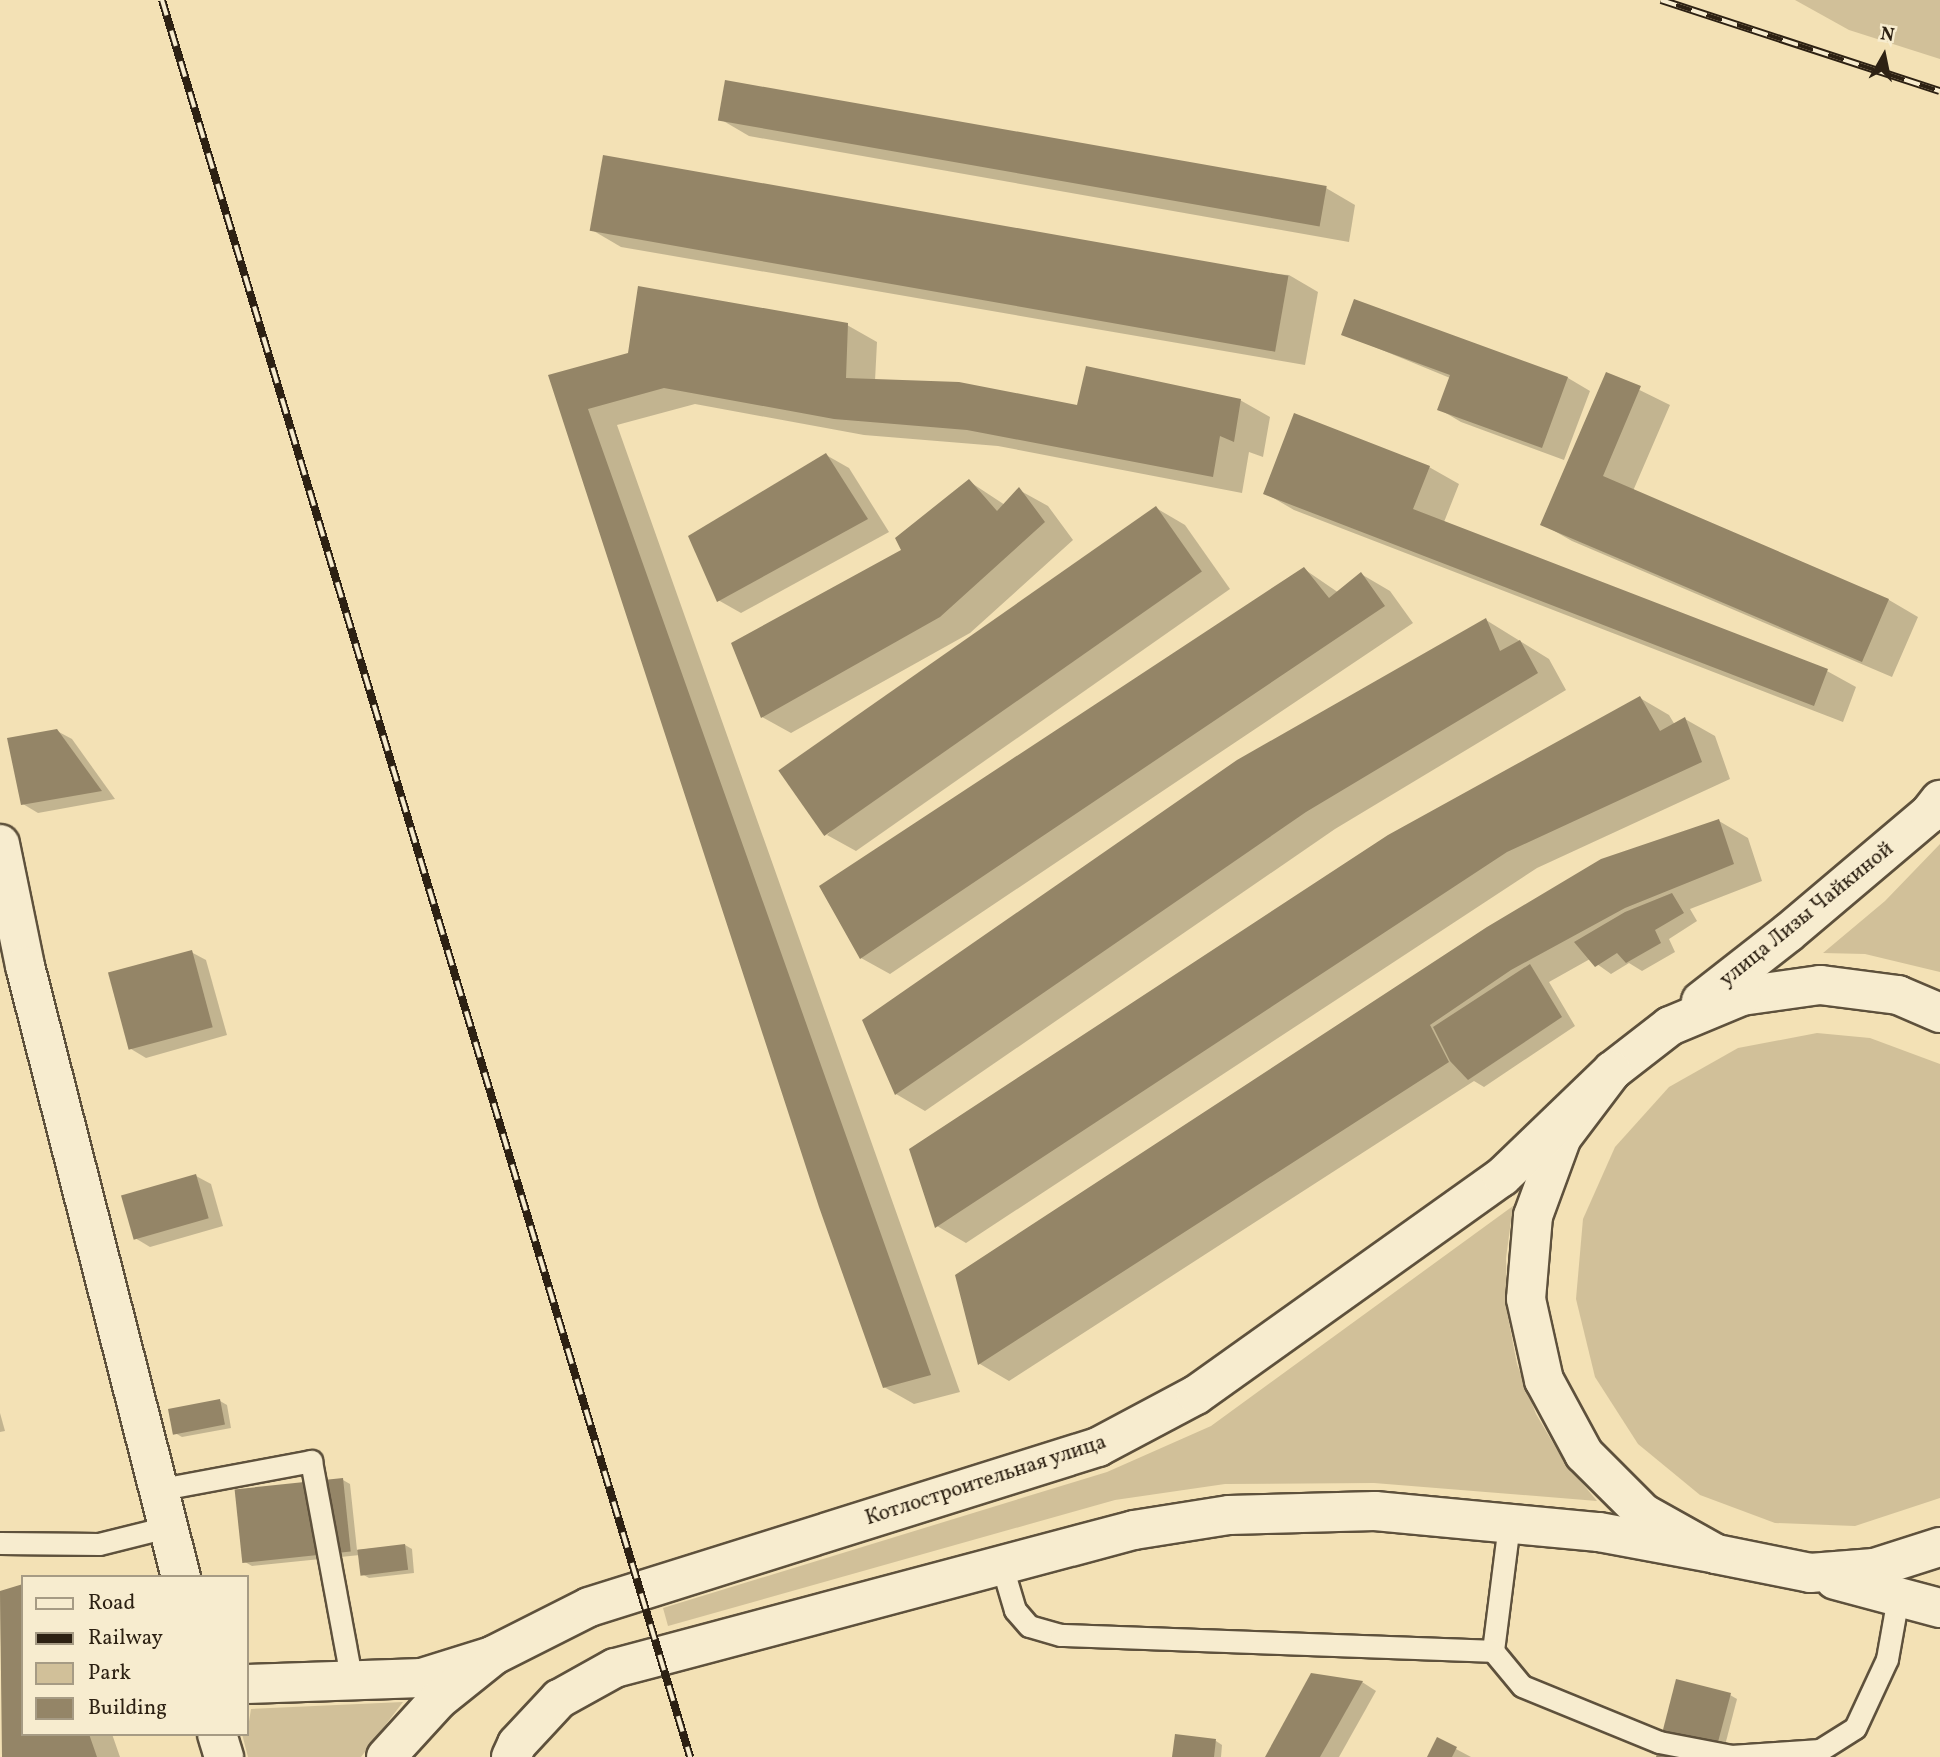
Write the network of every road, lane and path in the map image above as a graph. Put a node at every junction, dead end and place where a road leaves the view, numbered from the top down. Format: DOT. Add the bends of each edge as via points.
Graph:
graph roads {
  1 [pos="1940,800"];
  2 [pos="0,844"];
  3 [pos="1940,1013"];
  4 [pos="1670,1026"];
  5 [pos="1612,1071"];
  6 [pos="162,1489"];
  7 [pos="1509,1524"];
  8 [pos="171,1526"];
  9 [pos="0,1543"];
  10 [pos="1940,1547"];
  11 [pos="1716,1554"];
  12 [pos="1000,1563"];
  13 [pos="1810,1573"];
  14 [pos="181,1575"];
  15 [pos="1898,1597"];
  16 [pos="1940,1608"];
  17 [pos="1493,1651"];
  18 [pos="494,1655"];
  19 [pos="352,1683"];
  20 [pos="248,1684"];
  21 [pos="218,1736"];
  22 [pos="224,1757"];
  23 [pos="386,1757"];
  24 [pos="511,1757"];
  1 -- 4 [label="main road, улица Лизы Чайкиной" via="1788,933"];
  2 -- 6 [label="main road" via="25,966"];
  3 -- 4 [label="main road" via="1898,995 1820,985 1742,996"];
  4 -- 5 [label="main road"];
  5 -- 11 [label="main road" via="1562,1138 1533,1216 1526,1299 1544,1380 1584,1454 1643,1513"];
  5 -- 18 [label="main road, Котлостроительная улица" via="1502,1177 1196,1395 1098,1447 589,1607"];
  6 -- 8 [label="main road"];
  6 -- 19 [label="lane" via="311,1461"];
  7 -- 11 [label="main road" via="1600,1532"];
  7 -- 12 [label="main road" via="1375,1511 1229,1516 1134,1530"];
  7 -- 17 [label="lane"];
  8 -- 9 [label="lane" via="99,1544"];
  8 -- 14 [label="main road"];
  10 -- 13 [label="main road" via="1874,1568"];
  11 -- 13 [label="main road"];
  12 -- 17 [label="lane" via="1015,1610 1029,1626 1061,1635"];
  12 -- 24 [label="main road" via="615,1668 559,1699 517,1744"];
  13 -- 15 [label="main road"];
  15 -- 16 [label="main road"];
  15 -- 17 [label="lane" via="1887,1659 1856,1728 1820,1750 1731,1756 1659,1742 1522,1686"];
  18 -- 19 [label="main road" via="422,1678"];
  18 -- 23 [label="main road, Котлостроительная улица" via="438,1700"];
  19 -- 20 [label="main road"];
  21 -- 22 [label="main road"];
}
